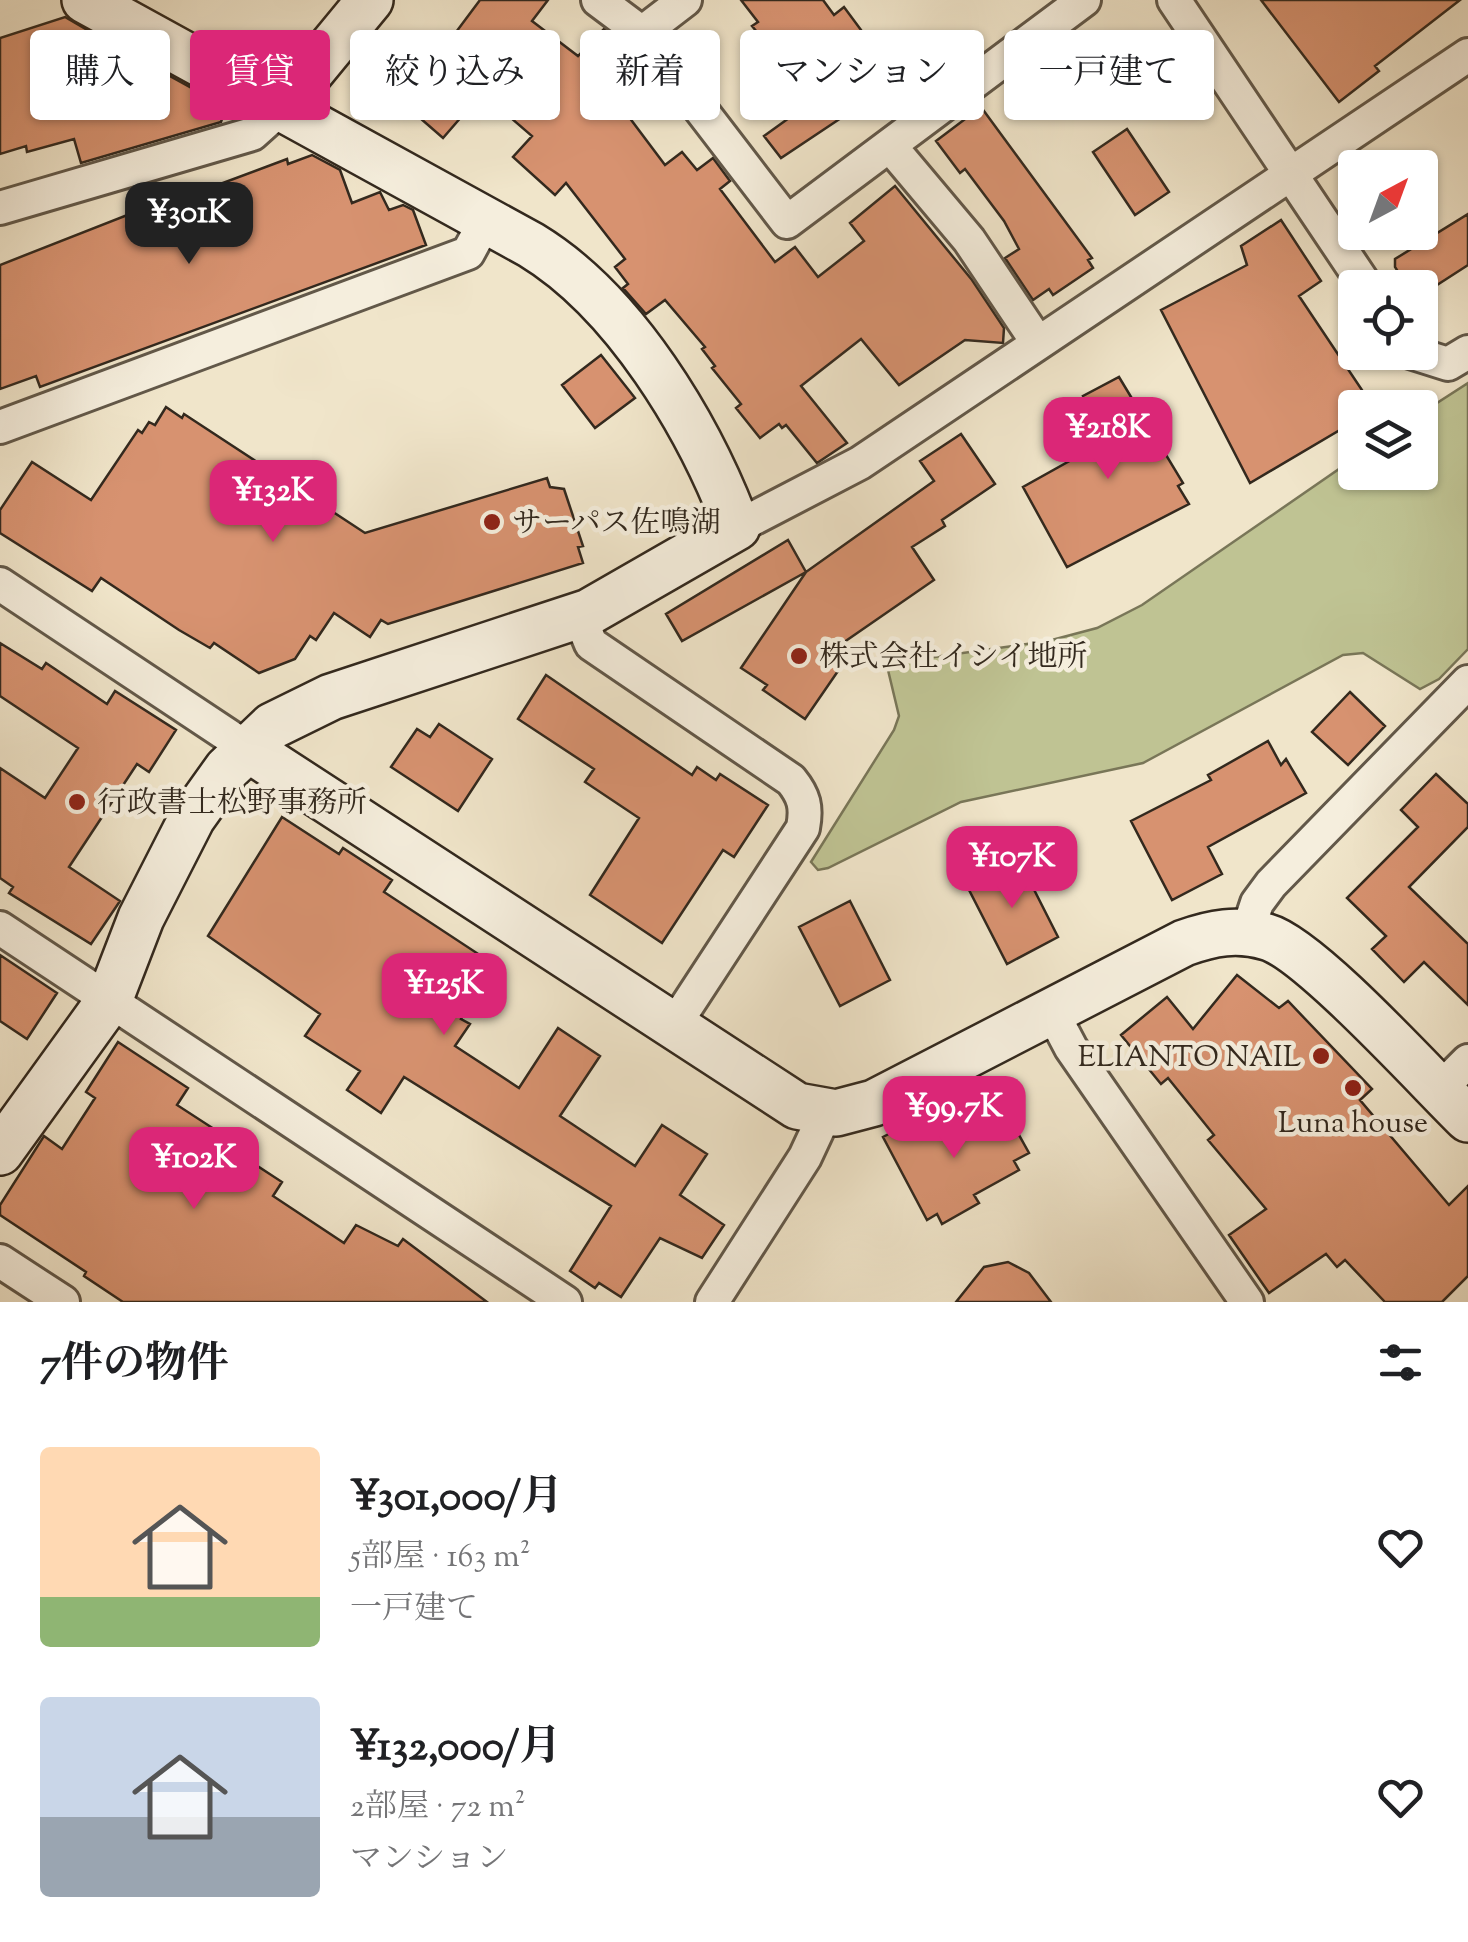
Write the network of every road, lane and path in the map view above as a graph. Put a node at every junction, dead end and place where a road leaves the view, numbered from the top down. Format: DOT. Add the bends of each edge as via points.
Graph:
graph roads {
  1 [pos="85,0"];
  2 [pos="370,0"];
  3 [pos="598,0"];
  4 [pos="685,0"];
  5 [pos="1084,0"];
  6 [pos="1174,0"];
  7 [pos="638,30"];
  8 [pos="646,30"];
  9 [pos="330,49"];
  10 [pos="1468,54"];
  11 [pos="190,58"];
  12 [pos="268,120"];
  13 [pos="303,120"];
  14 [pos="709,120"];
  15 [pos="890,146"];
  16 [pos="1291,174"];
  17 [pos="0,208"];
  18 [pos="486,220"];
  19 [pos="1355,270"];
  20 [pos="1038,344"];
  21 [pos="1468,352"];
  22 [pos="1438,361"];
  23 [pos="0,427"];
  24 [pos="737,527"];
  25 [pos="0,584"];
  26 [pos="579,615"];
  27 [pos="1468,682"];
  28 [pos="247,748"];
  29 [pos="0,928"];
  30 [pos="1247,933"];
  31 [pos="109,1000"];
  32 [pos="1052,1012"];
  33 [pos="673,1027"];
  34 [pos="1458,1090"];
  35 [pos="826,1112"];
  36 [pos="0,1152"];
  37 [pos="0,1260"];
  38 [pos="63,1302"];
  39 [pos="566,1302"];
  40 [pos="712,1302"];
  41 [pos="1247,1302"];
  1 -- 11 [label="street"];
  2 -- 9 [label="street"];
  3 -- 7 [label="street"];
  4 -- 8 [label="street"];
  5 -- 15 [label="street"];
  6 -- 16 [label="street"];
  10 -- 16 [label="street"];
  12 -- 17 [label="street" via="252,134"];
  13 -- 18 [label="street"];
  14 -- 15 [label="street" via="787,222"];
  15 -- 20 [label="street" via="969,240"];
  16 -- 19 [label="street"];
  16 -- 20 [label="street"];
  18 -- 23 [label="street" via="468,253"];
  18 -- 24 [label="street" via="551,257 601,304 684,414"];
  20 -- 24 [label="street" via="860,464"];
  21 -- 22 [label="street" via="1448,364"];
  24 -- 26 [label="street"];
  25 -- 28 [label="street"];
  26 -- 28 [label="street" via="331,697 272,726"];
  26 -- 33 [label="street" via="592,644 790,780 806,811 803,828"];
  27 -- 30 [label="street" via="1271,884 1256,903"];
  28 -- 31 [label="street" via="208,792 177,844"];
  28 -- 33 [label="street"];
  29 -- 31 [label="street"];
  30 -- 32 [label="street" via="1184,942"];
  30 -- 34 [label="street" via="1270,937 1304,959"];
  31 -- 36 [label="street"];
  31 -- 39 [label="street"];
  32 -- 35 [label="street" via="874,1103"];
  32 -- 41 [label="street"];
  33 -- 35 [label="street" via="779,1097"];
  35 -- 40 [label="street" via="805,1157"];
  37 -- 38 [label="street"];
}
